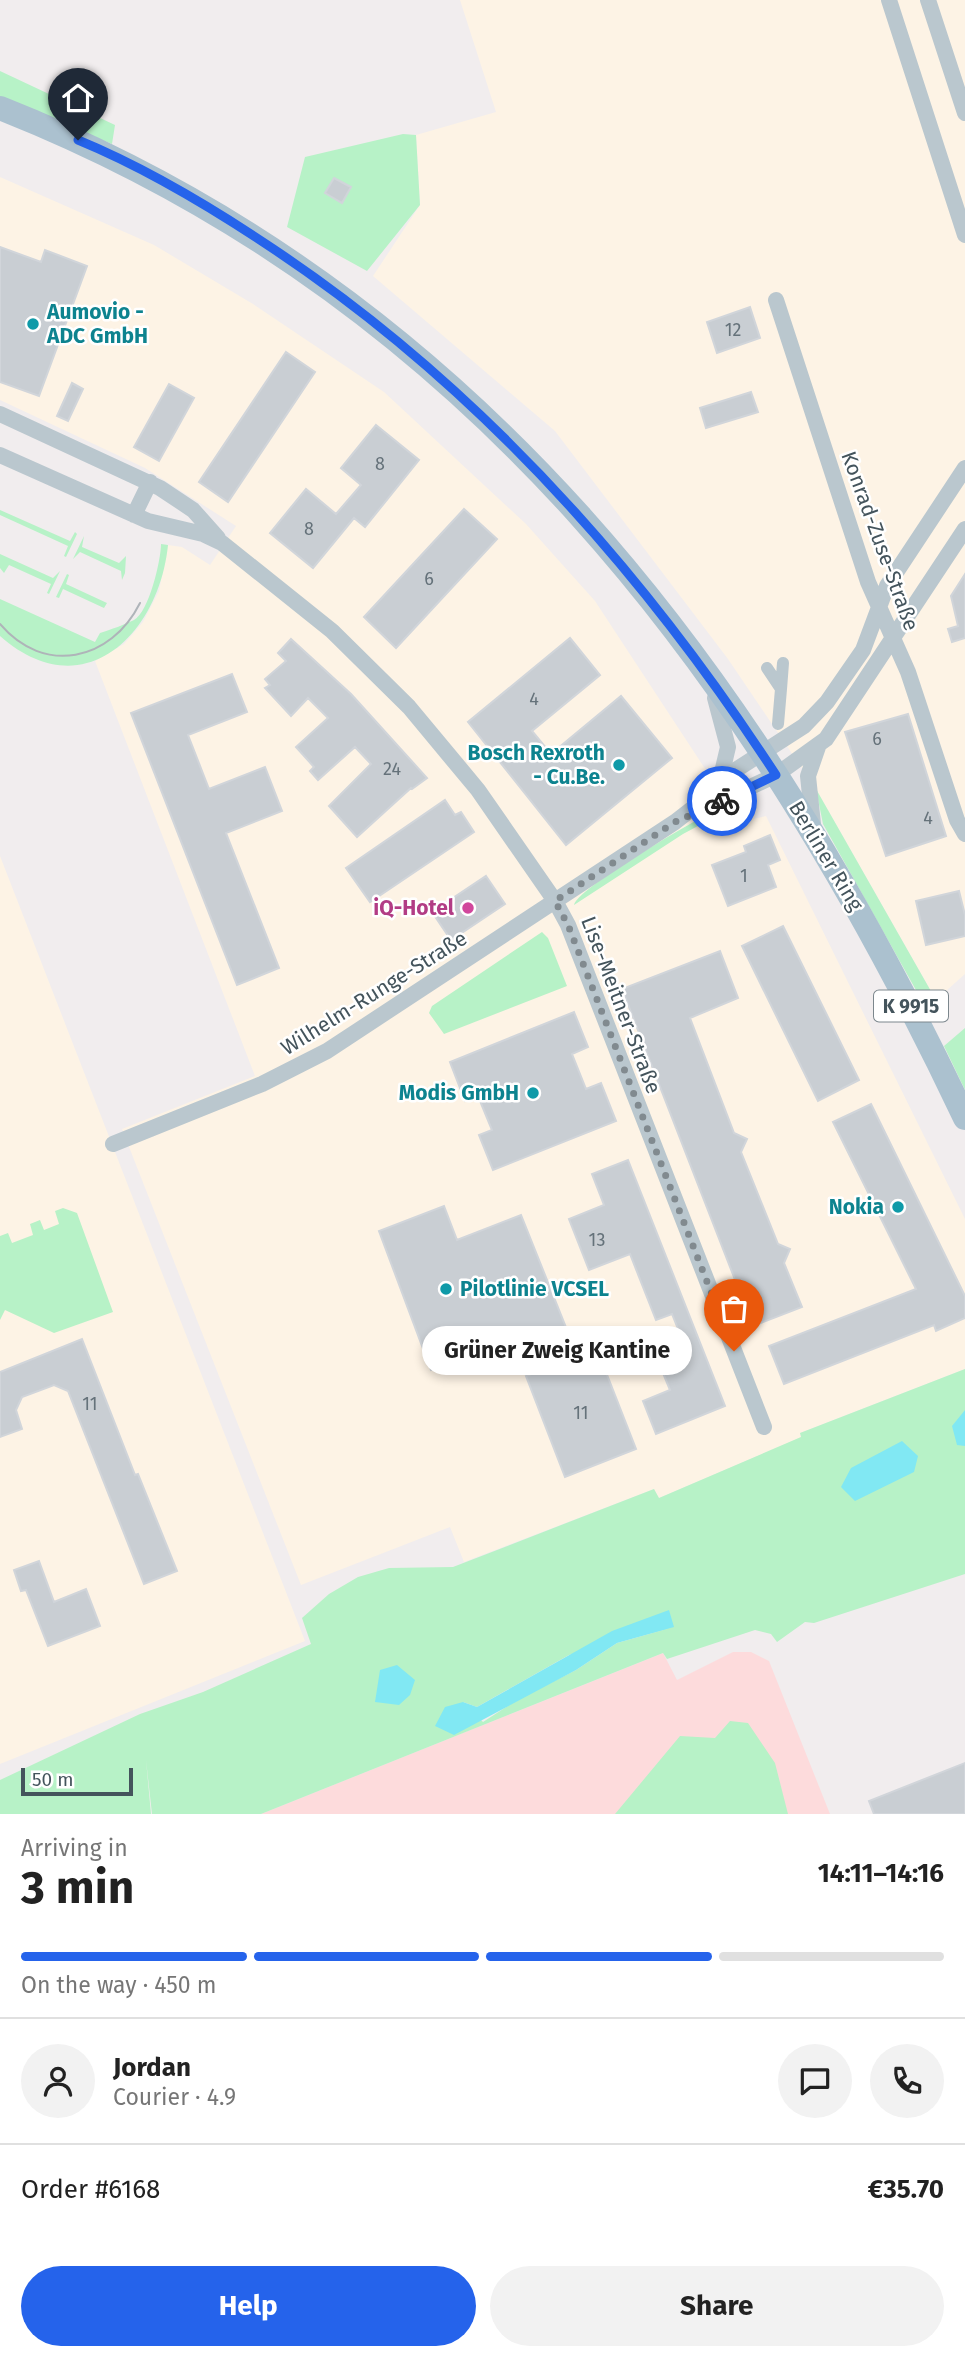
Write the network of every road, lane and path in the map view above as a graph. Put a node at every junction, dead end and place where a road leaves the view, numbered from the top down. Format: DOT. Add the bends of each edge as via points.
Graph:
graph roads {
  1 [pos="889,0"];
  2 [pos="928,0"];
  3 [pos="0,108"];
  4 [pos="965,113"];
  5 [pos="965,235"];
  6 [pos="776,299"];
  7 [pos="0,414"];
  8 [pos="0,455"];
  9 [pos="965,468"];
  10 [pos="150,482"];
  11 [pos="134,515"];
  12 [pos="965,529"];
  13 [pos="222,543"];
  14 [pos="878,607"];
  15 [pos="893,640"];
  16 [pos="783,663"];
  17 [pos="767,668"];
  18 [pos="709,675"];
  19 [pos="781,689"];
  20 [pos="778,724"];
  21 [pos="819,745"];
  22 [pos="770,764"];
  23 [pos="716,788"];
  24 [pos="675,822"];
  25 [pos="965,834"];
  26 [pos="818,843"];
  27 [pos="555,901"];
  28 [pos="965,1118"];
  29 [pos="113,1144"];
  30 [pos="764,1427"];
  1 -- 5 [label="street"];
  2 -- 4 [label="street"];
  3 -- 18 [label="main road, Berliner Ring / K 9915" via="98,148 202,204 329,285 414,353 569,501"];
  6 -- 14 [label="street, Konrad-Zuse-Straße"];
  7 -- 10 [label="street, Lise-Meitner-Straße"];
  8 -- 11 [label="street, Lise-Meitner-Straße"];
  9 -- 14 [label="street" via="887,586"];
  10 -- 11 [label="street"];
  10 -- 13 [label="street, Lise-Meitner-Straße" via="193,510"];
  11 -- 13 [label="street, Lise-Meitner-Straße"];
  12 -- 15 [label="street"];
  13 -- 27 [label="street, Lise-Meitner-Straße" via="318,620 395,692 478,790"];
  14 -- 15 [label="street, Konrad-Zuse-Straße"];
  14 -- 22 [label="street" via="863,650 833,696"];
  15 -- 21 [label="street"];
  15 -- 25 [label="street, Konrad-Zuse-Straße"];
  16 -- 19 [label="street"];
  17 -- 19 [label="street"];
  18 -- 22 [label="main road, Berliner Ring / K 9915"];
  18 -- 23 [label="street" via="728,747"];
  19 -- 20 [label="street"];
  21 -- 22 [label="street"];
  21 -- 26 [label="street" via="808,785"];
  22 -- 23 [label="street, Wilhelm-Runge-Straße" via="731,773"];
  22 -- 24 [label="street, Wilhelm-Runge-Straße"];
  22 -- 26 [label="main road, Berliner Ring / K 9915"];
  23 -- 24 [label="street, Wilhelm-Runge-Straße"];
  24 -- 27 [label="street, Wilhelm-Runge-Straße"];
  26 -- 28 [label="main road, Berliner Ring / K 9915" via="879,945"];
  27 -- 29 [label="street, Wilhelm-Runge-Straße" via="311,1060"];
  27 -- 30 [label="street, Lise-Meitner-Straße"];
}
